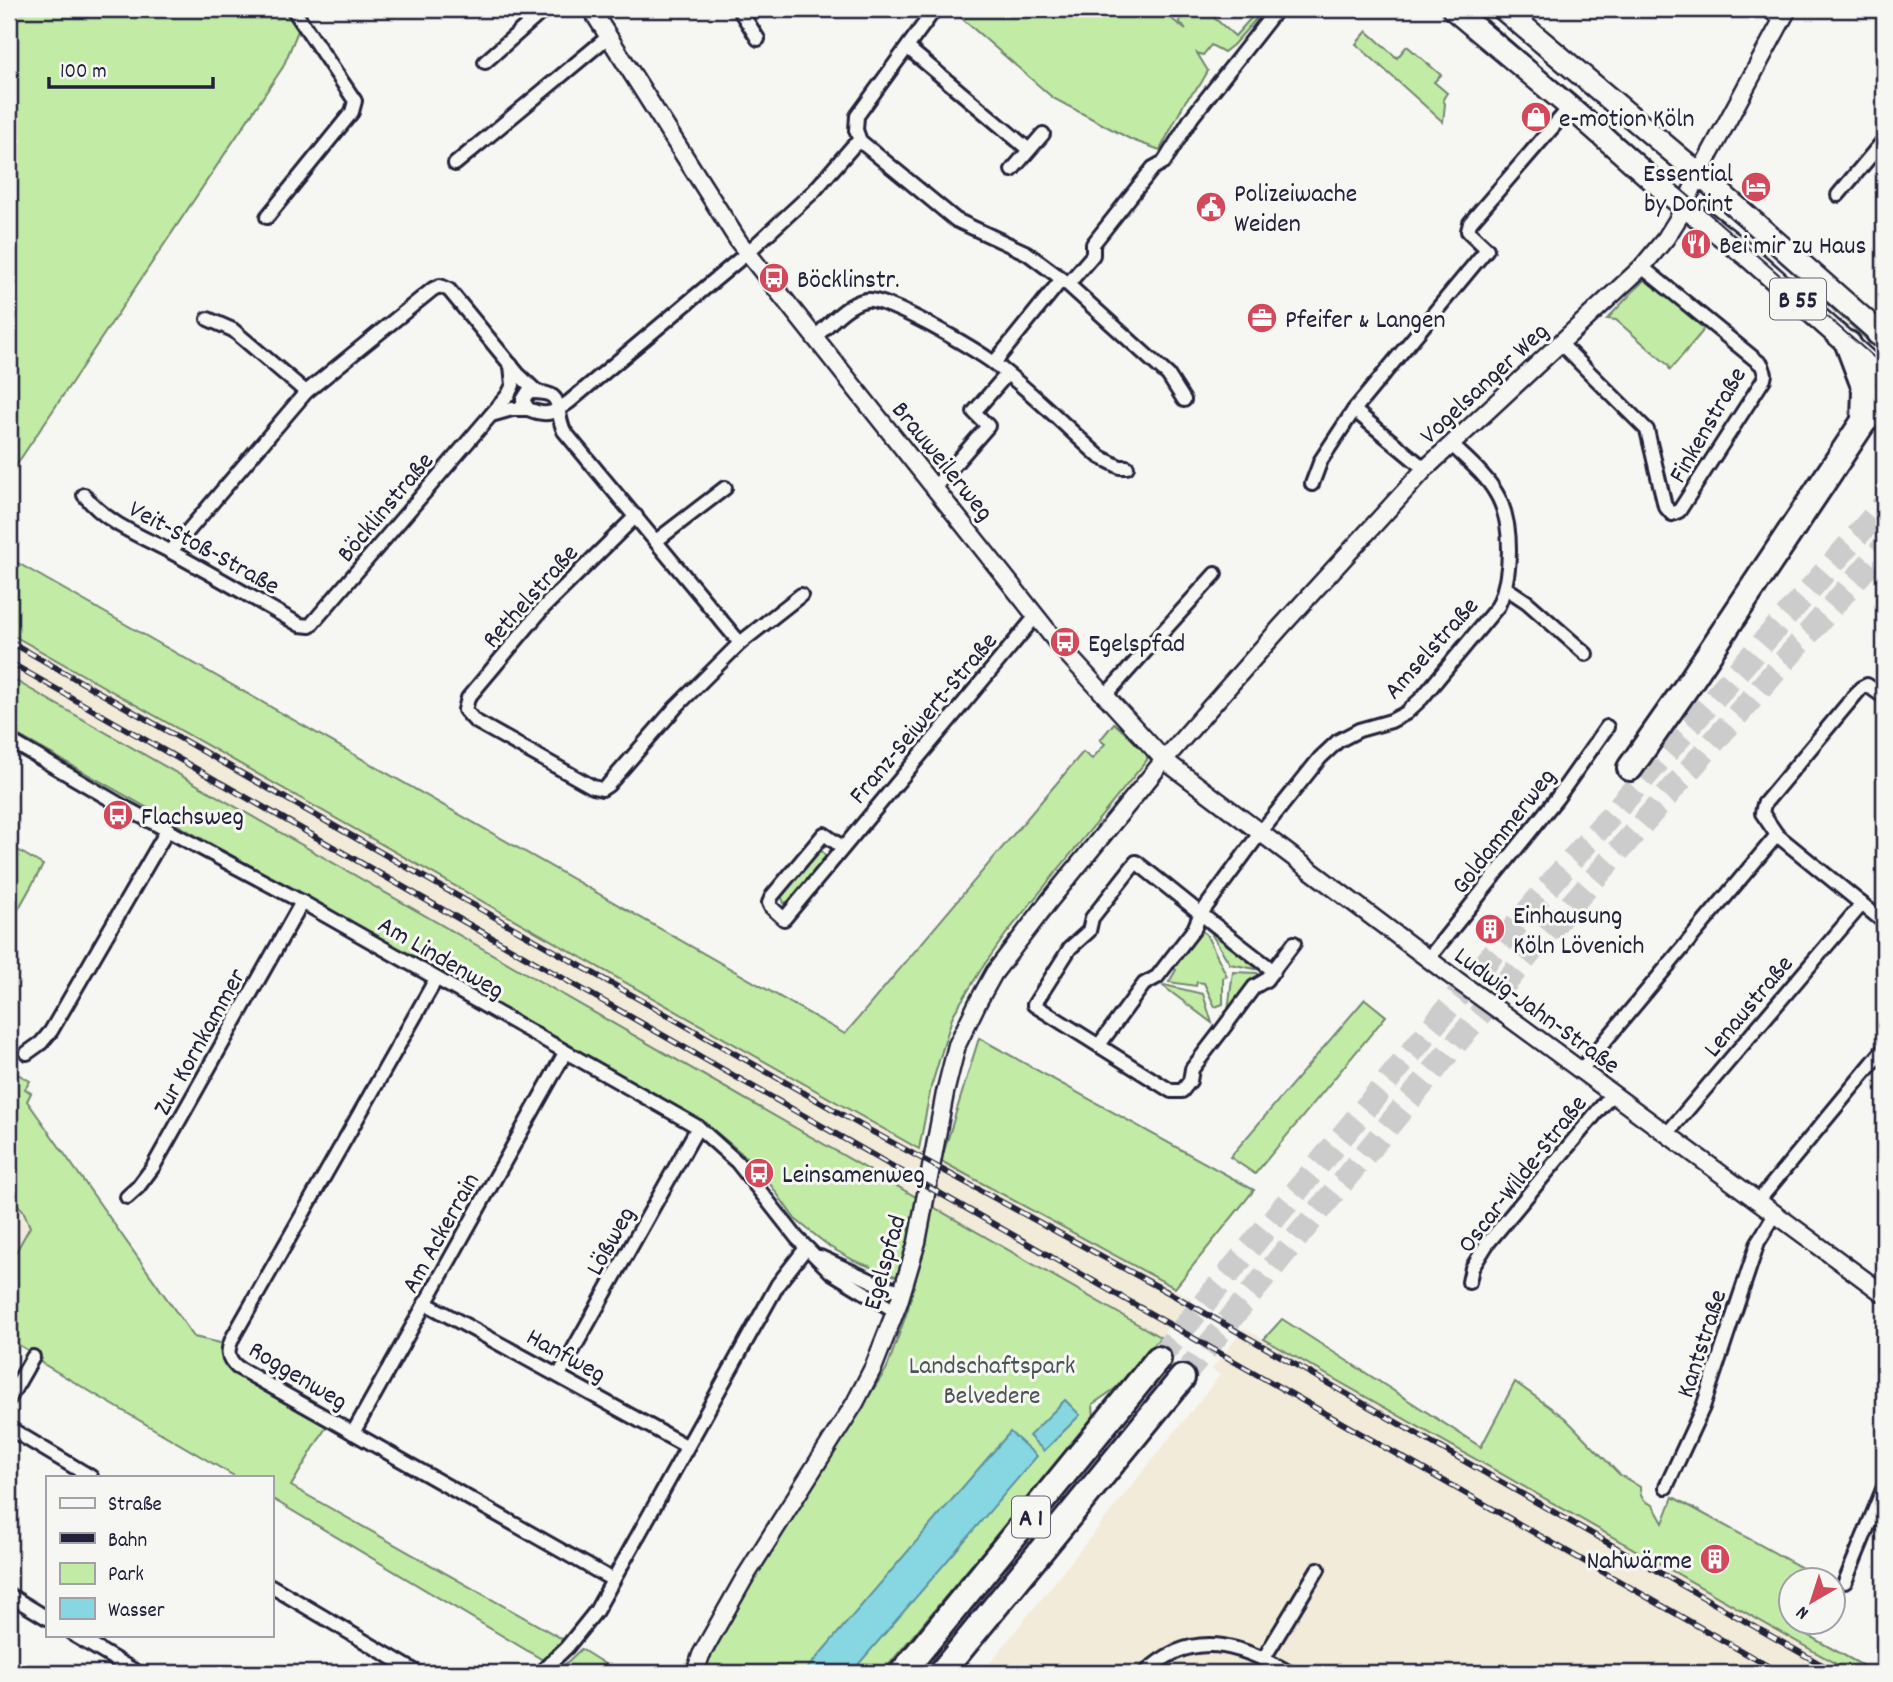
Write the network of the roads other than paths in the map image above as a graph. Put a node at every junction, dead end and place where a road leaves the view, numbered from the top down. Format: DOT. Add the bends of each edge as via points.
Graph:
graph roads {
  1 [pos="293,9"];
  2 [pos="545,9"];
  3 [pos="591,9"];
  4 [pos="739,9"];
  5 [pos="935,9"];
  6 [pos="1278,9"];
  7 [pos="1453,9"];
  8 [pos="1503,9"];
  9 [pos="1767,9"];
  10 [pos="1785,15"];
  11 [pos="609,36"];
  12 [pos="758,39"];
  13 [pos="908,48"];
  14 [pos="485,62"];
  15 [pos="1570,107"];
  16 [pos="1044,134"];
  17 [pos="1884,140"];
  18 [pos="860,141"];
  19 [pos="1029,150"];
  20 [pos="455,163"];
  21 [pos="1012,170"];
  22 [pos="1699,174"];
  23 [pos="1838,195"];
  24 [pos="1684,206"];
  25 [pos="267,217"];
  26 [pos="747,253"];
  27 [pos="1642,267"];
  28 [pos="1065,282"];
  29 [pos="208,318"];
  30 [pos="1883,335"];
  31 [pos="814,338"];
  32 [pos="1561,344"];
  33 [pos="1848,344"];
  34 [pos="994,363"];
  35 [pos="511,365"];
  36 [pos="1007,374"];
  37 [pos="1884,376"];
  38 [pos="306,391"];
  39 [pos="583,391"];
  40 [pos="538,393"];
  41 [pos="505,399"];
  42 [pos="1184,400"];
  43 [pos="1884,404"];
  44 [pos="528,409"];
  45 [pos="558,410"];
  46 [pos="1354,410"];
  47 [pos="541,414"];
  48 [pos="491,415"];
  49 [pos="1864,421"];
  50 [pos="564,431"];
  51 [pos="1451,444"];
  52 [pos="1127,467"];
  53 [pos="1425,469"];
  54 [pos="1312,484"];
  55 [pos="935,487"];
  56 [pos="724,488"];
  57 [pos="84,495"];
  58 [pos="636,516"];
  59 [pos="656,541"];
  60 [pos="171,551"];
  61 [pos="1215,574"];
  62 [pos="1506,588"];
  63 [pos="801,595"];
  64 [pos="1036,616"];
  65 [pos="310,626"];
  66 [pos="740,643"];
  67 [pos="1586,654"];
  68 [pos="1104,697"];
  69 [pos="1884,697"];
  70 [pos="1607,727"];
  71 [pos="9,740"];
  72 [pos="1164,760"];
  73 [pos="1630,768"];
  74 [pos="168,829"];
  75 [pos="1260,833"];
  76 [pos="1777,835"];
  77 [pos="842,847"];
  78 [pos="302,902"];
  79 [pos="1862,904"];
  80 [pos="1200,915"];
  81 [pos="1884,922"];
  82 [pos="1294,943"];
  83 [pos="1428,959"];
  84 [pos="1274,971"];
  85 [pos="436,979"];
  86 [pos="1099,1045"];
  87 [pos="1884,1049"];
  88 [pos="27,1053"];
  89 [pos="565,1053"];
  90 [pos="1580,1071"];
  91 [pos="1612,1094"];
  92 [pos="698,1127"];
  93 [pos="1666,1135"];
  94 [pos="127,1197"];
  95 [pos="1759,1200"];
  96 [pos="1776,1213"];
  97 [pos="811,1252"];
  98 [pos="1469,1282"];
  99 [pos="902,1291"];
  100 [pos="1884,1294"];
  101 [pos="425,1303"];
  102 [pos="895,1311"];
  103 [pos="33,1357"];
  104 [pos="1158,1359"];
  105 [pos="559,1375"];
  106 [pos="1182,1378"];
  107 [pos="9,1399"];
  108 [pos="9,1428"];
  109 [pos="353,1433"];
  110 [pos="686,1447"];
  111 [pos="88,1476"];
  112 [pos="1666,1487"];
  113 [pos="1884,1487"];
  114 [pos="1318,1569"];
  115 [pos="1848,1575"];
  116 [pos="612,1580"];
  117 [pos="273,1587"];
  118 [pos="9,1595"];
  119 [pos="46,1617"];
  120 [pos="76,1636"];
  121 [pos="1264,1658"];
  122 [pos="138,1673"];
  123 [pos="418,1673"];
  124 [pos="540,1673"];
  125 [pos="695,1673"];
  126 [pos="902,1673"];
  127 [pos="941,1673"];
  128 [pos="1145,1673"];
  129 [pos="1290,1673"];
  1 -- 25 [label="street" via="355,101 352,112"];
  2 -- 14 [label="street"];
  3 -- 11 [label="street, Brauweilerweg"];
  4 -- 12 [label="street"];
  5 -- 13 [label="street"];
  6 -- 28 [label="street" via="1200,106 1164,162 1153,168 1093,244 1093,255"];
  7 -- 15 [label="main road, B 55"];
  8 -- 22 [label="main road, B 55"];
  9 -- 10 [label="street"];
  10 -- 22 [label="street, Vogelsanger Weg"];
  11 -- 20 [label="street"];
  11 -- 26 [label="street, Brauweilerweg"];
  13 -- 18 [label="street" via="857,116"];
  13 -- 19 [label="street"];
  15 -- 24 [label="main road, B 55"];
  15 -- 46 [label="street" via="1470,223 1468,231 1486,246 1486,253"];
  16 -- 19 [label="street"];
  17 -- 23 [label="street"];
  18 -- 26 [label="street"];
  18 -- 28 [label="street" via="957,220 1027,253"];
  19 -- 21 [label="street"];
  22 -- 24 [label="street, Vogelsanger Weg"];
  22 -- 30 [label="main road, B 55"];
  24 -- 27 [label="street, Vogelsanger Weg"];
  24 -- 33 [label="main road, B 55"];
  26 -- 31 [label="street, Brauweilerweg"];
  26 -- 39 [label="street"];
  27 -- 32 [label="street, Vogelsanger Weg"];
  27 -- 32 [label="street, Finkenstraße" via="1762,365 1765,374 1679,511 1672,514 1665,506 1647,430"];
  28 -- 34 [label="street"];
  28 -- 42 [label="street" via="1168,375"];
  29 -- 38 [label="street" via="233,330"];
  31 -- 34 [label="street" via="852,306 874,301 911,315"];
  31 -- 55 [label="street, Brauweilerweg"];
  32 -- 51 [label="street, Vogelsanger Weg"];
  33 -- 37 [label="main road, B 55"];
  33 -- 49 [label="highway" via="1865,389"];
  34 -- 36 [label="street"];
  35 -- 38 [label="street" via="449,290 440,286"];
  35 -- 40 [label="street"];
  35 -- 41 [label="street" via="513,385"];
  36 -- 52 [label="street" via="1100,457"];
  36 -- 55 [label="street" via="974,412 988,426"];
  38 -- 60 [label="street"];
  39 -- 40 [label="street" via="572,396"];
  39 -- 45 [label="street"];
  40 -- 41 [label="street"];
  40 -- 44 [label="street" via="523,400"];
  40 -- 45 [label="street" via="557,400"];
  41 -- 48 [label="street, Böcklinstraße"];
  43 -- 49 [label="highway"];
  44 -- 47 [label="street"];
  44 -- 48 [label="street"];
  45 -- 47 [label="street"];
  45 -- 50 [label="street"];
  46 -- 53 [label="street"];
  46 -- 54 [label="street" via="1321,460"];
  47 -- 50 [label="street"];
  48 -- 65 [label="street, Böcklinstraße"];
  49 -- 73 [label="highway"];
  50 -- 58 [label="street"];
  51 -- 53 [label="street, Vogelsanger Weg"];
  51 -- 62 [label="street, Amselstraße" via="1497,494 1508,545"];
  53 -- 72 [label="street, Vogelsanger Weg"];
  55 -- 64 [label="street, Brauweilerweg"];
  56 -- 59 [label="street"];
  57 -- 60 [label="street, Veit-Stoß-Straße" via="114,522"];
  58 -- 59 [label="street"];
  58 -- 66 [label="street, Rethelstraße" via="544,607 468,698 465,710 475,721 602,789"];
  59 -- 66 [label="street"];
  60 -- 65 [label="street, Veit-Stoß-Straße" via="300,625"];
  61 -- 68 [label="street"];
  62 -- 67 [label="street"];
  62 -- 75 [label="street, Amselstraße" via="1498,606 1422,698 1398,717 1338,741"];
  63 -- 66 [label="street"];
  64 -- 68 [label="street, Brauweilerweg"];
  64 -- 77 [label="street, Franz-Seiwert-Straße"];
  68 -- 72 [label="street, Brauweilerweg"];
  69 -- 76 [label="street" via="1867,685 1861,688 1764,804 1763,818"];
  70 -- 83 [label="street, Goldammerweg" via="1557,798"];
  71 -- 74 [label="street, Am Lindenweg"];
  72 -- 75 [label="street, Ludwig-Jahn-Straße"];
  72 -- 99 [label="street, Egelspfad" via="994,973 965,1026 950,1069 919,1231"];
  74 -- 78 [label="street, Am Lindenweg"];
  74 -- 88 [label="street" via="51,1031"];
  75 -- 80 [label="street, Amselstraße"];
  75 -- 83 [label="street, Ludwig-Jahn-Straße"];
  76 -- 79 [label="street"];
  76 -- 90 [label="street"];
  77 -- 77 [label="street, Franz-Seiwert-Straße" via="784,919 771,907 772,896 824,834"];
  78 -- 85 [label="street, Am Lindenweg"];
  78 -- 94 [label="street, Zur Kornkammer" via="153,1167"];
  79 -- 81 [label="street"];
  79 -- 93 [label="street, Lenaustraße"];
  80 -- 84 [label="street"];
  80 -- 86 [label="street, Amselstraße" via="1157,977 1144,984"];
  80 -- 86 [label="street" via="1136,862 1092,918 1089,931 1070,948 1034,1005"];
  82 -- 84 [label="street"];
  83 -- 90 [label="street, Ludwig-Jahn-Straße, bridge"];
  84 -- 86 [label="street" via="1254,987 1192,1069 1182,1091 1171,1091"];
  85 -- 89 [label="street, Am Lindenweg"];
  85 -- 109 [label="street, Roggenweg" via="228,1350 237,1367"];
  87 -- 95 [label="street"];
  89 -- 92 [label="street, Am Lindenweg"];
  89 -- 101 [label="street, Am Ackerrain"];
  90 -- 91 [label="street, Ludwig-Jahn-Straße"];
  91 -- 93 [label="street, Ludwig-Jahn-Straße"];
  91 -- 98 [label="street, Oscar-Wilde-Straße" via="1487,1244"];
  92 -- 97 [label="street, Am Lindenweg" via="737,1162"];
  92 -- 105 [label="street, Lößweg"];
  93 -- 95 [label="street, Ludwig-Jahn-Straße"];
  95 -- 96 [label="street, Ludwig-Jahn-Straße"];
  96 -- 100 [label="street, Ludwig-Jahn-Straße"];
  96 -- 112 [label="street, Kantstraße" via="1758,1242 1703,1407"];
  97 -- 99 [label="street, Am Lindenweg"];
  97 -- 102 [label="street, Am Lindenweg" via="831,1272"];
  97 -- 110 [label="street" via="778,1284"];
  99 -- 102 [label="street, Egelspfad"];
  101 -- 105 [label="street, Hanfweg"];
  101 -- 109 [label="street, Am Ackerrain"];
  102 -- 125 [label="street, Egelspfad" via="855,1403 745,1577"];
  103 -- 107 [label="street"];
  104 -- 126 [label="highway, A 1"];
  105 -- 110 [label="street, Hanfweg"];
  106 -- 127 [label="highway, A 1"];
  108 -- 111 [label="street"];
  109 -- 116 [label="street, Roggenweg"];
  110 -- 116 [label="street"];
  113 -- 115 [label="street"];
  114 -- 121 [label="street"];
  116 -- 124 [label="street" via="582,1631"];
  117 -- 123 [label="street"];
  118 -- 119 [label="street"];
  120 -- 122 [label="street"];
  121 -- 128 [label="street" via="1209,1644 1170,1655"];
  121 -- 129 [label="street"];
}
